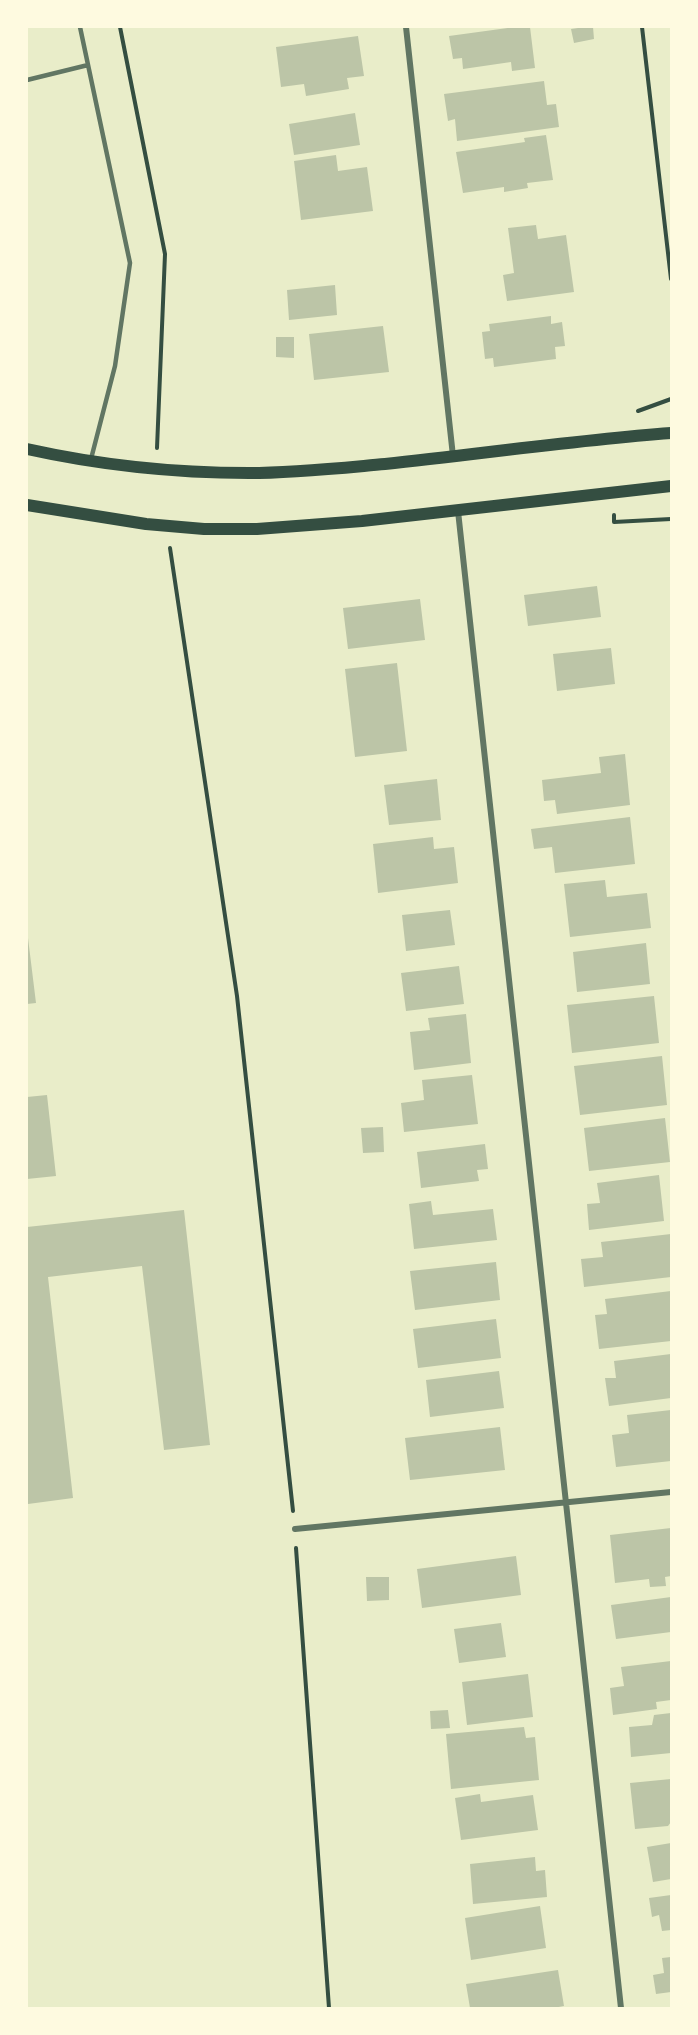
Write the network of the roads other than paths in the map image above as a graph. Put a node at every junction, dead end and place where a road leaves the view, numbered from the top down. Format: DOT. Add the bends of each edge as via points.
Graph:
graph roads {
  1 [pos="80,27"];
  2 [pos="406,27"];
  3 [pos="88,65"];
  4 [pos="27,80"];
  5 [pos="671,433"];
  6 [pos="27,449"];
  7 [pos="453,457"];
  8 [pos="90,461"];
  9 [pos="671,486"];
  10 [pos="27,505"];
  11 [pos="458,511"];
  12 [pos="671,1492"];
  13 [pos="566,1502"];
  14 [pos="295,1529"];
  15 [pos="621,2008"];
  1 -- 3 [label="lane"];
  2 -- 7 [label="street"];
  3 -- 4 [label="lane"];
  3 -- 8 [label="lane" via="130,263 115,366"];
  5 -- 7 [label="main road"];
  6 -- 8 [label="main road"];
  7 -- 8 [label="main road" via="224,473"];
  9 -- 11 [label="main road"];
  10 -- 11 [label="main road" via="204,529 278,528"];
  11 -- 13 [label="street"];
  12 -- 13 [label="street"];
  13 -- 14 [label="street"];
  13 -- 15 [label="street"];
}
